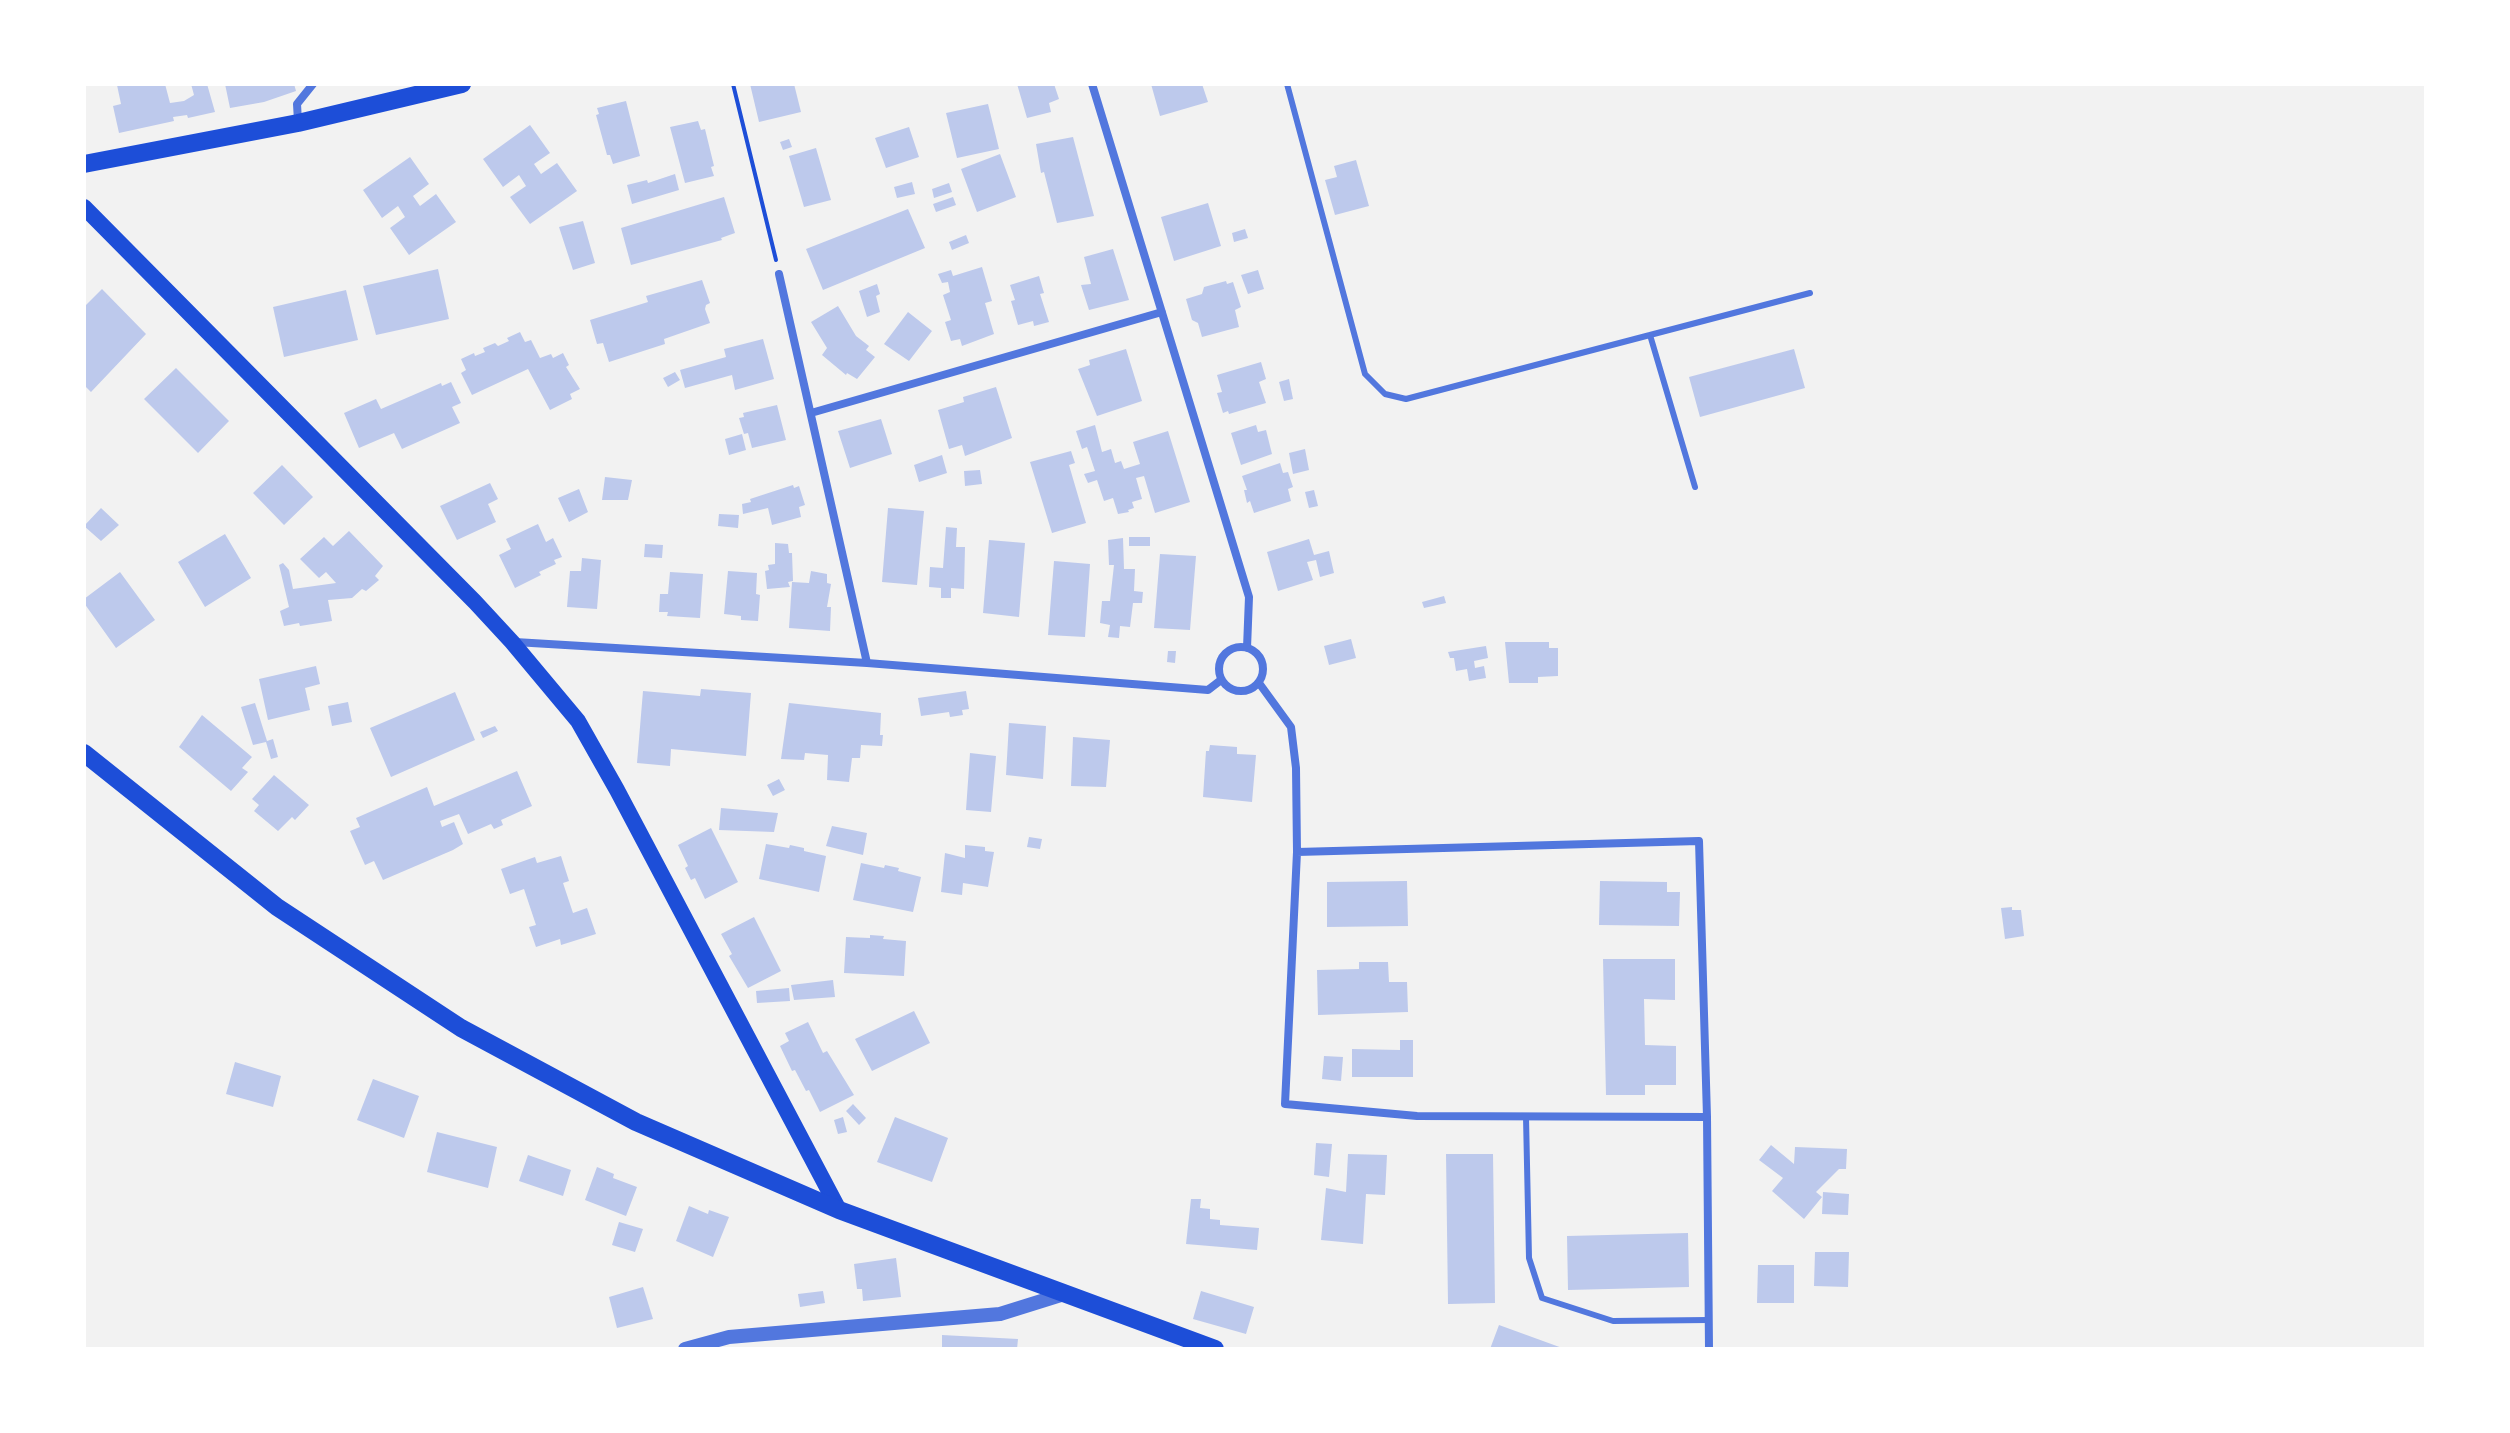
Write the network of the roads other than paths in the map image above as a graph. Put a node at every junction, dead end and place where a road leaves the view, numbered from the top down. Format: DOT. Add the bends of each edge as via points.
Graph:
graph roads {
  1 [pos="313,84"];
  2 [pos="462,84"];
  3 [pos="1092,84"];
  4 [pos="1287,84"];
  5 [pos="298,123"];
  6 [pos="84,164"];
  7 [pos="84,207"];
  8 [pos="779,274"];
  9 [pos="1810,293"];
  10 [pos="1162,312"];
  11 [pos="1650,335"];
  12 [pos="811,413"];
  13 [pos="1695,487"];
  14 [pos="512,642"];
  15 [pos="1247,648"];
  16 [pos="867,663"];
  17 [pos="1221,680"];
  18 [pos="1259,683"];
  19 [pos="84,753"];
  20 [pos="1297,852"];
  21 [pos="1526,1117"];
  22 [pos="1707,1117"];
  23 [pos="839,1210"];
  24 [pos="1064,1294"];
  25 [pos="1708,1320"];
  26 [pos="685,1349"];
  27 [pos="1215,1349"];
  28 [pos="1709,1349"];
  1 -- 5 [label="street" via="297,104"];
  2 -- 5 [label="main road"];
  3 -- 10 [label="street"];
  4 -- 11 [label="lane" via="1365,374 1385,394 1406,399"];
  5 -- 6 [label="main road"];
  7 -- 14 [label="main road"];
  8 -- 12 [label="street"];
  9 -- 11 [label="lane"];
  10 -- 12 [label="street"];
  10 -- 15 [label="street" via="1249,597"];
  11 -- 13 [label="lane"];
  12 -- 16 [label="street"];
  14 -- 16 [label="street"];
  14 -- 23 [label="main road" via="578,721"];
  15 -- 17 [label="street" via="1224,655"];
  15 -- 18 [label="street" via="1263,666"];
  16 -- 17 [label="street" via="1208,690"];
  17 -- 18 [label="street" via="1235,691"];
  18 -- 20 [label="street" via="1291,727"];
  19 -- 23 [label="main road" via="277,907 461,1028 636,1122"];
  20 -- 21 [label="street" via="1285,1104 1417,1116"];
  20 -- 22 [label="street" via="1699,841"];
  21 -- 22 [label="street"];
  21 -- 25 [label="lane" via="1529,1258 1542,1298 1613,1321"];
  22 -- 25 [label="street"];
  23 -- 24 [label="main road"];
  24 -- 26 [label="street" via="1000,1314 729,1337"];
  24 -- 27 [label="main road"];
  25 -- 28 [label="street"];
}
